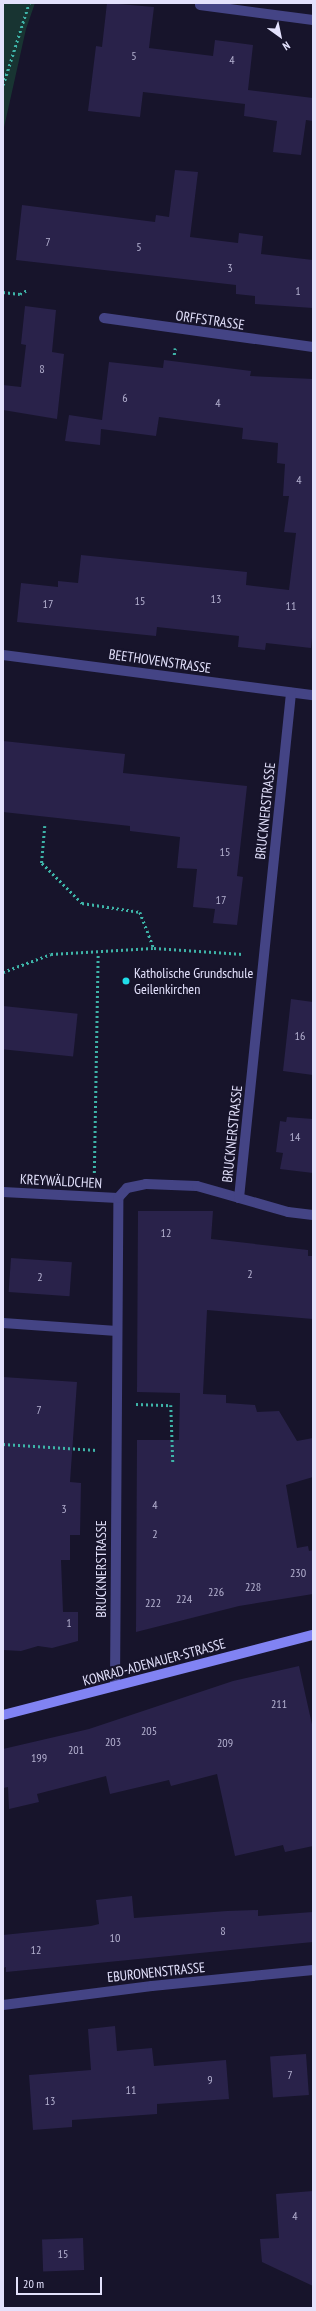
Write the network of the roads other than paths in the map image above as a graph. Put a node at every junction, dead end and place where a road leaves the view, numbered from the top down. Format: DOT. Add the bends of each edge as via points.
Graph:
graph roads {
  1 [pos="200,5"];
  2 [pos="313,20"];
  3 [pos="104,318"];
  4 [pos="313,347"];
  5 [pos="3,655"];
  6 [pos="291,693"];
  7 [pos="313,695"];
  8 [pos="3,1192"];
  9 [pos="118,1198"];
  10 [pos="239,1198"];
  11 [pos="313,1215"];
  12 [pos="3,1323"];
  13 [pos="117,1331"];
  14 [pos="313,1635"];
  15 [pos="115,1686"];
  16 [pos="3,1715"];
  17 [pos="313,1970"];
  18 [pos="3,2005"];
  1 -- 2 [label="street"];
  3 -- 4 [label="street, ORFFSTRASSE"];
  5 -- 6 [label="street, BEETHOVENSTRASSE"];
  6 -- 7 [label="street, BEETHOVENSTRASSE"];
  6 -- 10 [label="street, BRUCKNERSTRASSE"];
  8 -- 9 [label="street, KREYWÄLDCHEN"];
  9 -- 10 [label="street, BRUCKNERSTRASSE" via="127,1188 146,1184 197,1186"];
  9 -- 13 [label="street, BRUCKNERSTRASSE"];
  10 -- 11 [label="street" via="288,1212"];
  12 -- 13 [label="street"];
  13 -- 15 [label="street, BRUCKNERSTRASSE"];
  14 -- 15 [label="street, KONRAD-ADENAUER-STRASSE"];
  15 -- 16 [label="street, KONRAD-ADENAUER-STRASSE"];
  17 -- 18 [label="street, EBURONENSTRASSE" via="152,1986"];
}
